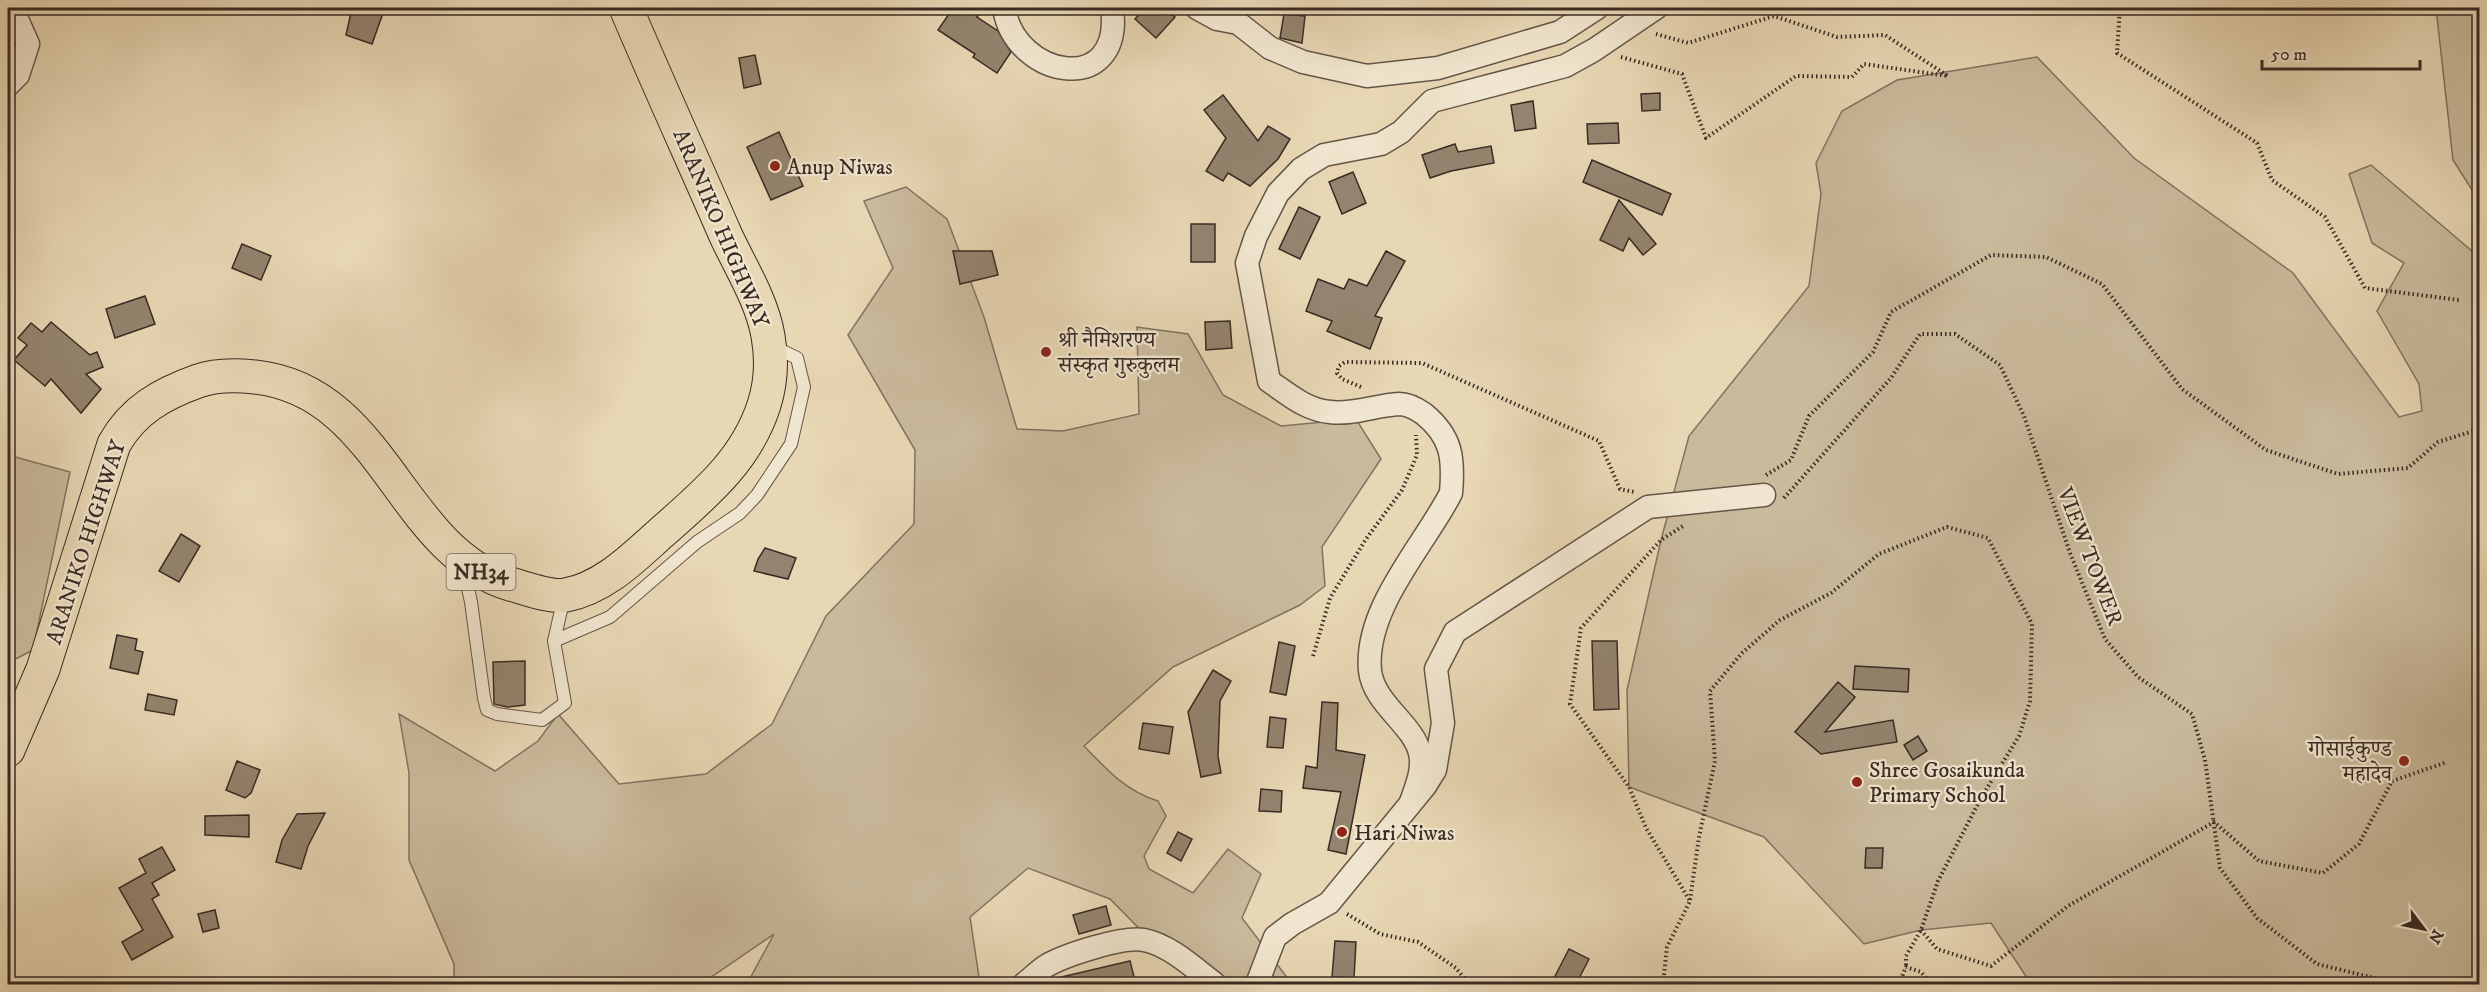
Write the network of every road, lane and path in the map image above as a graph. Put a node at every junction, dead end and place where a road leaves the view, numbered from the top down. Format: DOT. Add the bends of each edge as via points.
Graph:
graph roads {
  1 [pos="12,8"];
  2 [pos="626,8"];
  3 [pos="1004,8"];
  4 [pos="1112,8"];
  5 [pos="1197,8"];
  6 [pos="1597,8"];
  7 [pos="1656,8"];
  8 [pos="2120,8"];
  9 [pos="1629,26"];
  10 [pos="1594,50"];
  11 [pos="8,85"];
  12 [pos="2459,300"];
  13 [pos="769,346"];
  14 [pos="1402,404"];
  15 [pos="2480,429"];
  16 [pos="1764,486"];
  17 [pos="1640,494"];
  18 [pos="1687,524"];
  19 [pos="461,559"];
  20 [pos="564,596"];
  21 [pos="554,640"];
  22 [pos="1313,656"];
  23 [pos="8,750"];
  24 [pos="2447,762"];
  25 [pos="1411,802"];
  26 [pos="2214,822"];
  27 [pos="1690,901"];
  28 [pos="1329,903"];
  29 [pos="1921,930"];
  30 [pos="1906,967"];
  31 [pos="1024,984"];
  32 [pos="1215,984"];
  33 [pos="1257,984"];
  34 [pos="1469,984"];
  35 [pos="1663,984"];
  36 [pos="1899,984"];
  37 [pos="1931,984"];
  38 [pos="2399,984"];
  1 -- 11 [label="street" via="28,45 18,75"];
  2 -- 13 [label="highway, ARANIKO HIGHWAY" via="749,284 768,333"];
  3 -- 4 [label="street" via="1009,27 1026,52 1058,66 1090,67 1108,46 1114,25"];
  5 -- 6 [label="street" via="1217,19 1238,23 1270,48 1303,62 1367,76 1437,68 1560,32"];
  7 -- 9 [label="street"];
  8 -- 12 [label="path" via="2117,52 2257,143 2272,180 2325,217 2365,288"];
  9 -- 10 [label="street"];
  9 -- 10 [label="path" via="1688,43 1773,16 1838,37 1885,35 1948,76 1864,63 1852,77 1796,76 1707,138 1682,74"];
  10 -- 14 [label="street" via="1565,66 1432,101 1401,132 1381,144 1324,155 1301,169 1278,193 1247,263 1269,381 1304,405 1330,412"];
  13 -- 20 [label="highway, ARANIKO HIGHWAY" via="764,405 734,464 717,484 609,577"];
  13 -- 21 [label="lane" via="797,358 804,387 791,444 757,495 610,617"];
  14 -- 17 [label="path" via="1342,379 1337,373 1339,366 1345,362 1422,363 1599,441 1620,489"];
  14 -- 22 [label="path" via="1416,432 1418,456 1402,490 1330,598"];
  14 -- 25 [label="street" via="1416,408 1438,426 1450,449 1453,470 1450,493 1377,620 1372,649 1370,672 1380,696 1420,752 1421,771"];
  15 -- 16 [label="path" via="2438,441 2408,468 2338,474 2266,450 2182,389 2102,284 2046,257 1992,255 1891,312 1873,352 1809,416 1791,460"];
  16 -- 25 [label="street" via="1648,507 1455,632 1436,669 1443,723 1435,770"];
  16 -- 26 [label="path, VIEW TOWER" via="1777,506 1891,378 1920,334 1955,334 2000,365 2025,417 2070,553 2105,639 2138,677 2192,714 2205,760"];
  18 -- 27 [label="path" via="1661,540 1581,628 1570,704 1629,787 1646,828"];
  19 -- 20 [label="highway, ARANIKO HIGHWAY / NH34" via="508,584"];
  19 -- 21 [label="lane" via="487,710 542,720 565,703"];
  19 -- 23 [label="highway, ARANIKO HIGHWAY / NH34" via="445,544 367,442 341,416 308,392 275,379 245,375 207,378 169,391 141,409 124,426 114,444 44,669"];
  20 -- 21 [label="lane"];
  24 -- 26 [label="path" via="2392,781 2359,844 2323,873 2259,861"];
  25 -- 28 [label="street"];
  26 -- 29 [label="path" via="2068,906 1991,966 1937,949"];
  26 -- 38 [label="path, VIEW TOWER" via="2220,868 2257,918 2317,964"];
  27 -- 29 [label="path" via="1715,761 1710,691 1742,652 1780,620 1831,593 1879,554 1947,527 1988,538 2032,624 2030,701 2019,736 1938,881"];
  27 -- 35 [label="path" via="1667,947"];
  28 -- 33 [label="street" via="1275,937"];
  28 -- 34 [label="path" via="1380,934 1418,942 1456,968"];
  29 -- 30 [label="path" via="1906,956"];
  30 -- 36 [label="path"];
  30 -- 37 [label="path" via="1921,972"];
  31 -- 32 [label="street" via="1046,966 1075,954 1137,940 1158,945"];
}
